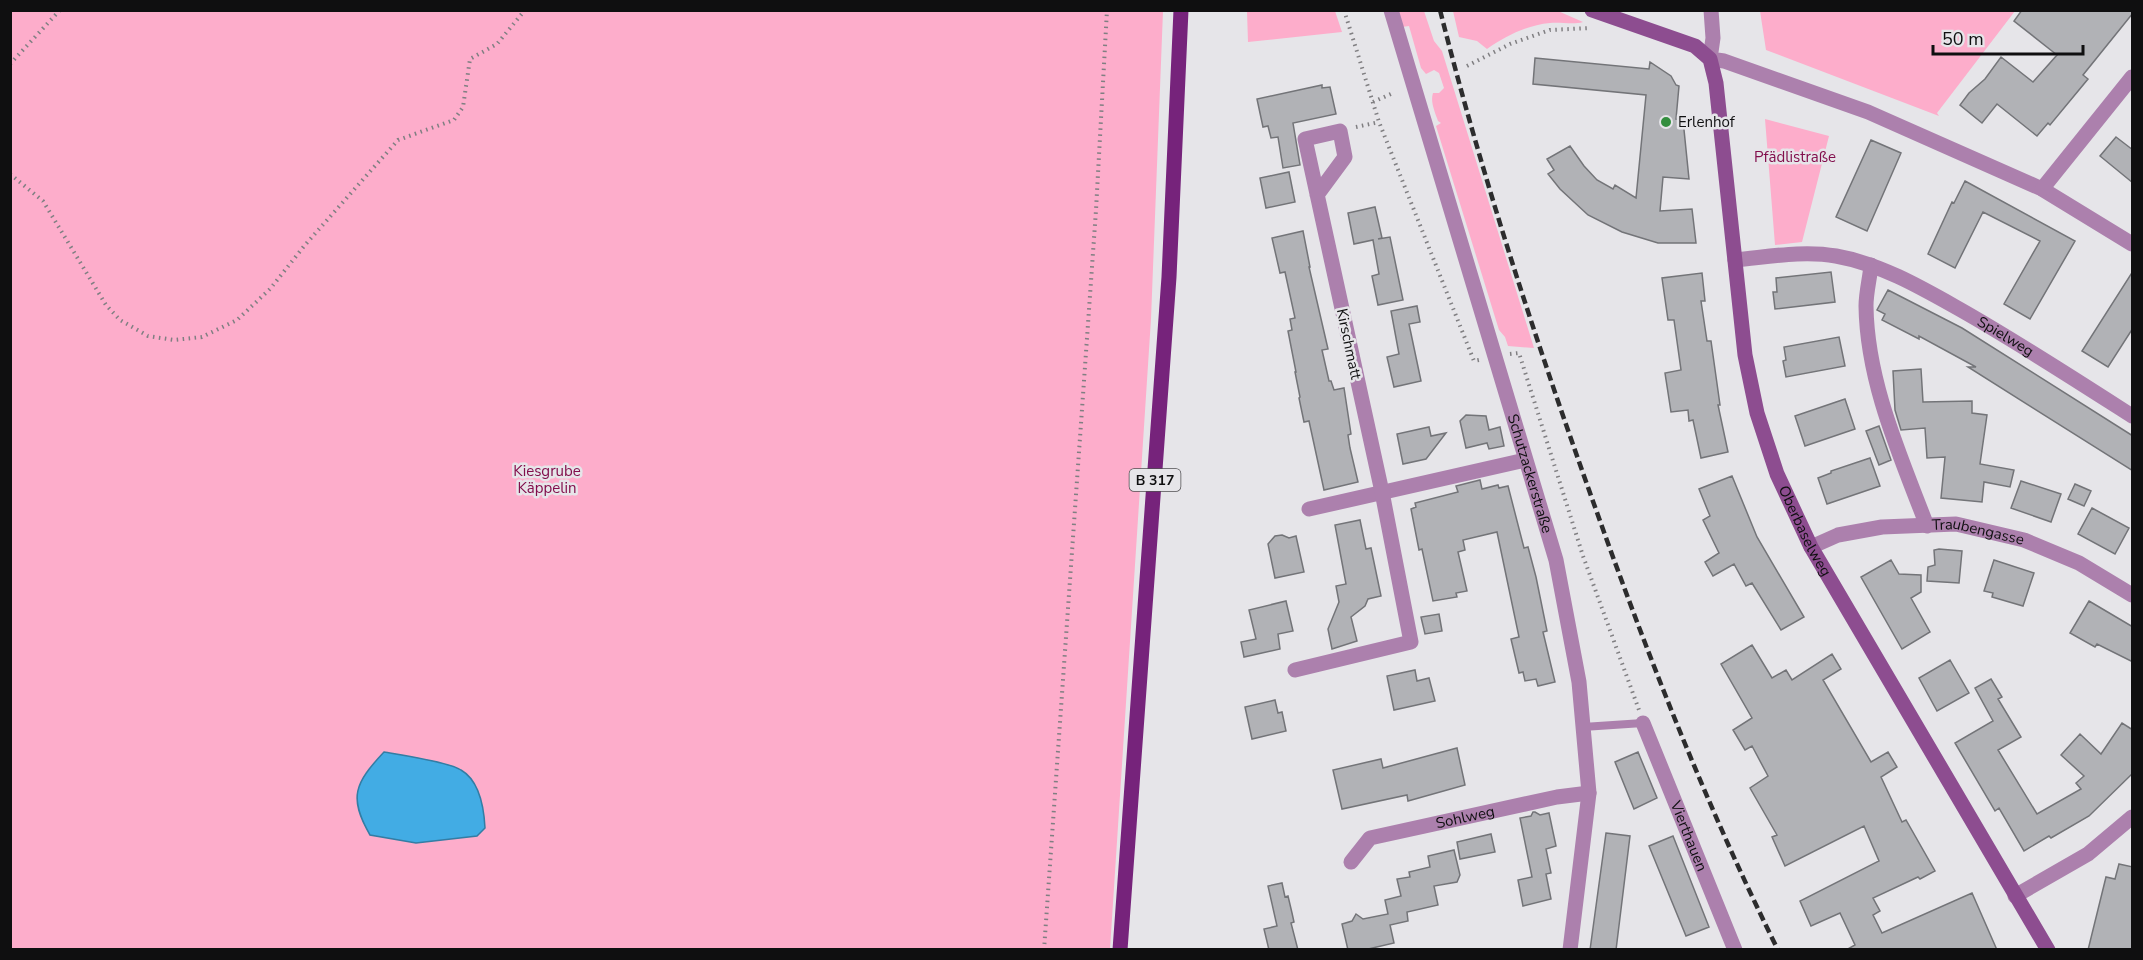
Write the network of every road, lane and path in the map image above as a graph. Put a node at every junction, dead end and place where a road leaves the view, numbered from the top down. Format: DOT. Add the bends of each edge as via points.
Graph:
graph roads {
  1 [pos="60,10"];
  2 [pos="525,10"];
  3 [pos="1107,10"];
  4 [pos="1181,10"];
  5 [pos="1344,10"];
  6 [pos="1391,10"];
  7 [pos="1592,10"];
  8 [pos="1711,10"];
  9 [pos="1610,18"];
  10 [pos="1710,59"];
  11 [pos="10,64"];
  12 [pos="1467,66"];
  13 [pos="2133,77"];
  14 [pos="1393,93"];
  15 [pos="1373,102"];
  16 [pos="1379,122"];
  17 [pos="1340,131"];
  18 [pos="10,174"];
  19 [pos="2042,189"];
  20 [pos="1317,195"];
  21 [pos="2133,244"];
  22 [pos="1735,260"];
  23 [pos="1871,265"];
  24 [pos="1496,357"];
  25 [pos="2133,416"];
  26 [pos="1525,460"];
  27 [pos="1382,492"];
  28 [pos="1309,509"];
  29 [pos="1927,526"];
  30 [pos="1811,547"];
  31 [pos="2133,596"];
  32 [pos="1294,670"];
  33 [pos="1643,723"];
  34 [pos="1583,727"];
  35 [pos="1589,793"];
  36 [pos="2133,817"];
  37 [pos="1352,862"];
  38 [pos="2015,896"];
  39 [pos="1044,950"];
  40 [pos="1120,950"];
  41 [pos="1570,950"];
  42 [pos="1735,950"];
  43 [pos="2048,950"];
  1 -- 11 [label="path"];
  2 -- 18 [label="path" via="497,44 470,58 463,107 454,120 399,140 270,289 237,320 202,337 174,340 148,336 120,320 106,305 43,201"];
  3 -- 39 [label="path" via="1091,294"];
  4 -- 40 [label="main road, B 317" via="1168,289"];
  5 -- 15 [label="path"];
  6 -- 24 [label="street, Schutzackerstraße"];
  7 -- 9 [label="street"];
  8 -- 10 [label="street"];
  9 -- 10 [label="street" via="1695,46"];
  9 -- 12 [label="path" via="1602,28 1550,30 1510,44"];
  10 -- 19 [label="street" via="1868,112"];
  10 -- 22 [label="street, Oberbaselweg"];
  13 -- 19 [label="street"];
  14 -- 15 [label="path"];
  15 -- 16 [label="path"];
  16 -- 17 [label="path"];
  16 -- 24 [label="path" via="1474,362"];
  17 -- 20 [label="street" via="1345,157"];
  17 -- 20 [label="street, Kirschmatt" via="1305,139"];
  19 -- 21 [label="street"];
  20 -- 27 [label="street, Kirschmatt"];
  22 -- 23 [label="street, Spielweg" via="1804,254"];
  22 -- 30 [label="street, Oberbaselweg" via="1745,355 1757,413 1777,474"];
  23 -- 25 [label="street, Spielweg" via="1988,326"];
  23 -- 29 [label="street" via="1866,305 1872,360 1884,411"];
  24 -- 26 [label="street, Schutzackerstraße"];
  24 -- 33 [label="path" via="1519,353 1583,556"];
  26 -- 27 [label="street"];
  26 -- 34 [label="street, Schutzackerstraße" via="1556,560 1579,682"];
  27 -- 28 [label="street"];
  27 -- 32 [label="street, Kirschmatt" via="1411,642"];
  29 -- 30 [label="street, Traubengasse" via="1882,527 1838,535"];
  29 -- 31 [label="street, Traubengasse" via="1956,524 2024,540 2079,563"];
  30 -- 38 [label="street, Oberbaselweg"];
  33 -- 34 [label="lane"];
  33 -- 42 [label="street, Vierthauen"];
  34 -- 35 [label="street, Schutzackerstraße"];
  35 -- 37 [label="street, Sohlweg" via="1557,796 1370,838"];
  35 -- 41 [label="street, Schutzackerstraße"];
  36 -- 38 [label="street" via="2088,854"];
  38 -- 43 [label="street, Oberbaselweg"];
}
